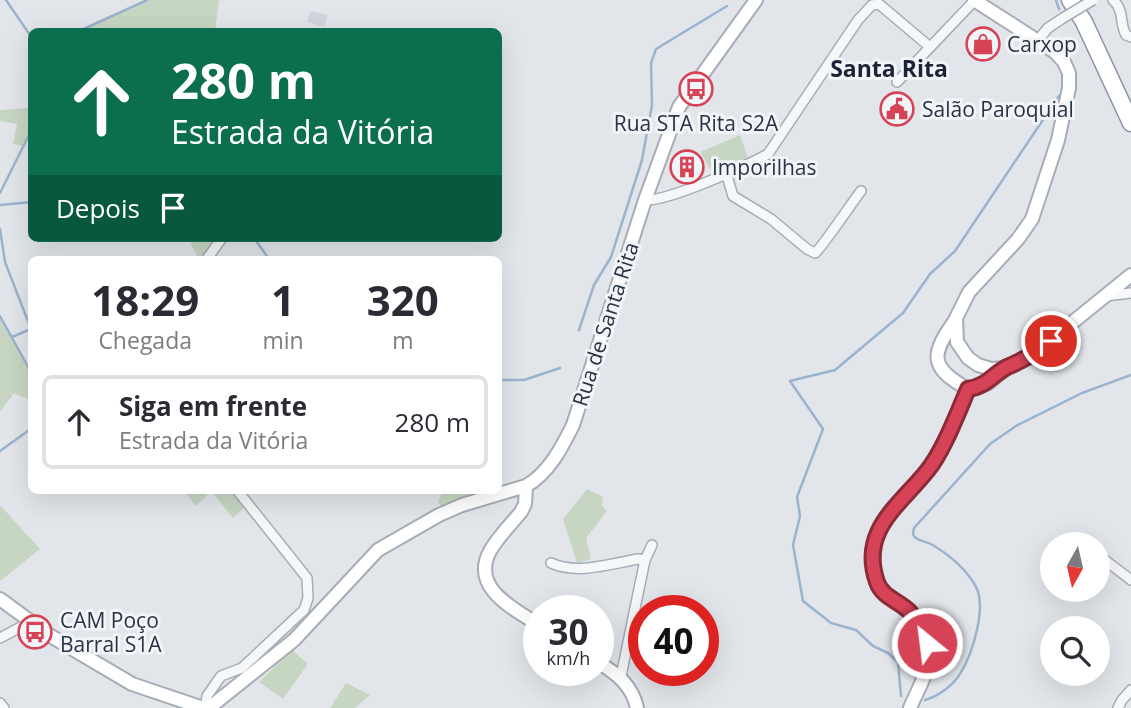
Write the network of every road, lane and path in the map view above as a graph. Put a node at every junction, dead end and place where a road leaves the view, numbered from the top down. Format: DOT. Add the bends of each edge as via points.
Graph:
graph roads {
  1 [pos="756,0"];
  2 [pos="975,0"];
  3 [pos="1070,0"];
  4 [pos="1082,0"];
  5 [pos="1093,0"];
  6 [pos="1114,0"];
  7 [pos="1131,37"];
  8 [pos="1037,41"];
  9 [pos="930,47"];
  10 [pos="1109,63"];
  11 [pos="897,82"];
  12 [pos="1131,99"];
  13 [pos="1131,123"];
  14 [pos="726,173"];
  15 [pos="861,191"];
  16 [pos="645,200"];
  17 [pos="1130,277"];
  18 [pos="1131,293"];
  19 [pos="1106,296"];
  20 [pos="956,318"];
  21 [pos="981,366"];
  22 [pos="1006,368"];
  23 [pos="974,387"];
  24 [pos="526,486"];
  25 [pos="502,493"];
  26 [pos="240,494"];
  27 [pos="499,494"];
  28 [pos="652,545"];
  29 [pos="646,560"];
  30 [pos="551,564"];
  31 [pos="1110,564"];
  32 [pos="1131,580"];
  33 [pos="0,599"];
  34 [pos="523,614"];
  35 [pos="30,622"];
  36 [pos="0,638"];
  37 [pos="614,672"];
  38 [pos="621,676"];
  39 [pos="1131,690"];
  40 [pos="0,703"];
  41 [pos="4,708"];
  42 [pos="205,708"];
  43 [pos="637,708"];
  44 [pos="910,708"];
  45 [pos="1118,708"];
  1 -- 16 [label="street, Rua de Santa Rita" via="678,107"];
  2 -- 8 [label="street"];
  2 -- 9 [label="street"];
  3 -- 10 [label="highway"];
  4 -- 10 [label="highway"];
  5 -- 8 [label="street, bridge" via="1048,28"];
  6 -- 7 [label="street" via="1122,11 1124,32"];
  8 -- 20 [label="street" via="1055,52 1068,70 1069,88 1058,140 1032,219 969,292"];
  9 -- 11 [label="street"];
  9 -- 14 [label="street" via="879,4 872,5 768,154"];
  10 -- 12 [label="highway"];
  10 -- 13 [label="highway"];
  14 -- 15 [label="street" via="733,196 815,253"];
  14 -- 16 [label="street" via="665,198"];
  16 -- 24 [label="street, Rua de Santa Rita" via="573,425 548,467"];
  17 -- 19 [label="street"];
  18 -- 19 [label="street"];
  19 -- 22 [label="street" via="1031,356"];
  20 -- 21 [label="street" via="962,351"];
  20 -- 23 [label="street" via="937,357 942,372"];
  21 -- 22 [label="street"];
  21 -- 23 [label="street"];
  22 -- 23 [label="street" via="988,383"];
  23 -- 44 [label="street" via="928,471 877,530 873,566 877,584 921,625 927,643 926,668"];
  24 -- 25 [label="street"];
  24 -- 34 [label="street, Rua de Santa Rita" via="521,512 489,552 486,581 493,593"];
  26 -- 42 [label="street" via="307,578 308,598 304,610 242,668 221,676 207,696"];
  27 -- 42 [label="street" via="462,505 379,550 294,639 224,698"];
  28 -- 29 [label="street"];
  29 -- 30 [label="street" via="578,569"];
  29 -- 38 [label="street"];
  31 -- 32 [label="street"];
  33 -- 35 [label="street"];
  35 -- 36 [label="street"];
  35 -- 42 [label="street" via="132,684"];
  37 -- 38 [label="street"];
  38 -- 43 [label="street"];
  39 -- 45 [label="street"];
  40 -- 41 [label="street"];
}
